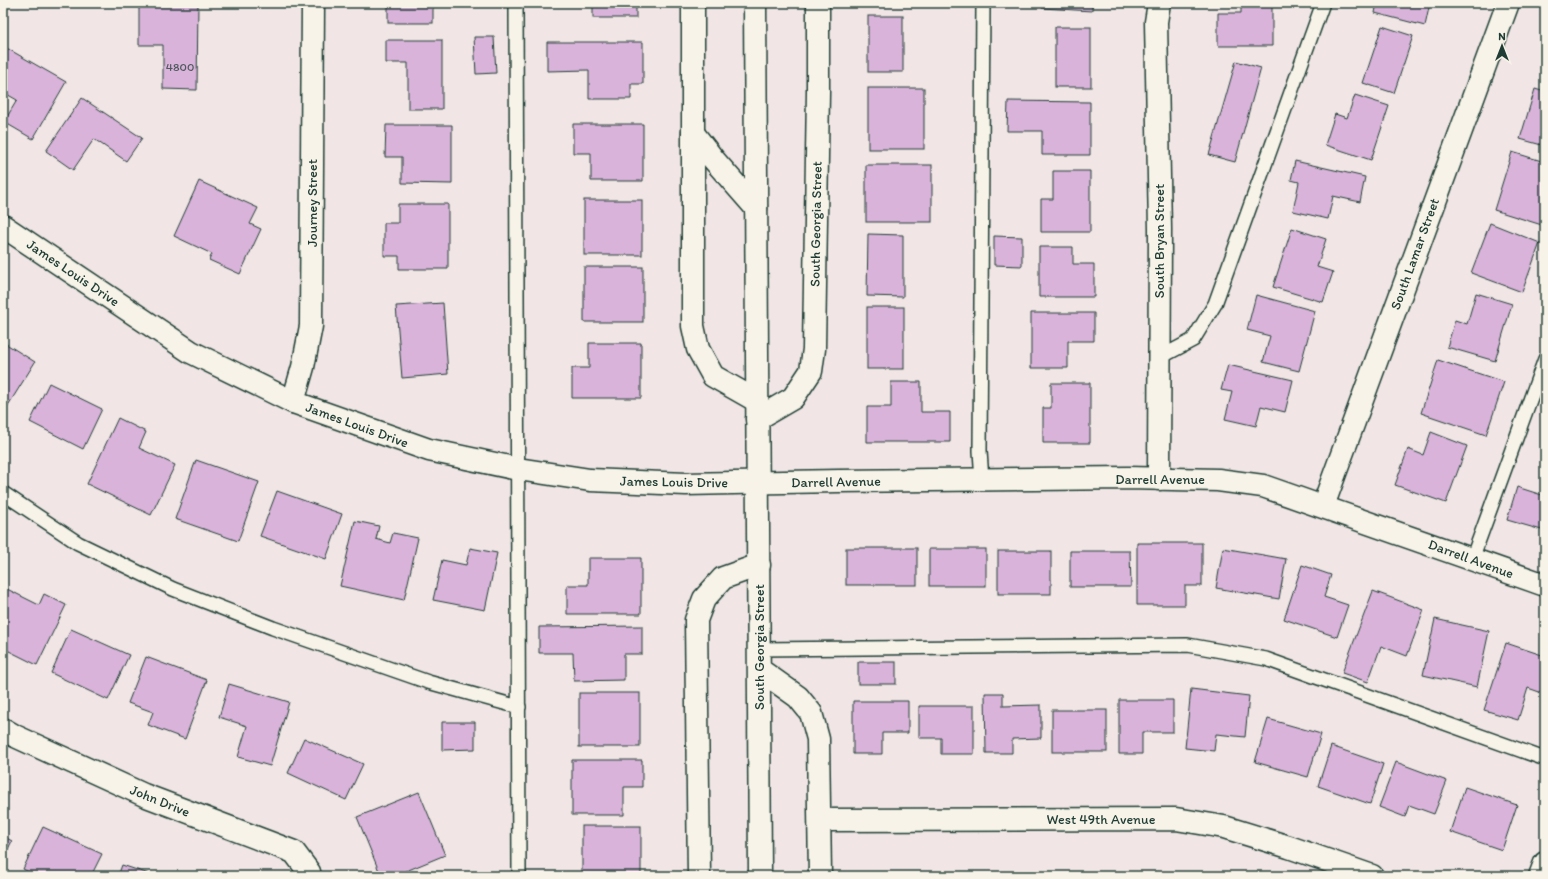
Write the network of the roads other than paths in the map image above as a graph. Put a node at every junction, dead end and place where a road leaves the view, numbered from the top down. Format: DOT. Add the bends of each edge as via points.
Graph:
graph roads {
  1 [pos="313,3"];
  2 [pos="516,3"];
  3 [pos="693,3"];
  4 [pos="755,3"];
  5 [pos="818,3"];
  6 [pos="983,3"];
  7 [pos="1159,3"];
  8 [pos="1323,3"];
  9 [pos="1508,3"];
  10 [pos="693,133"];
  11 [pos="756,208"];
  12 [pos="3,226"];
  13 [pos="1159,358"];
  14 [pos="1545,360"];
  15 [pos="294,402"];
  16 [pos="757,410"];
  17 [pos="518,469"];
  18 [pos="1159,479"];
  19 [pos="982,480"];
  20 [pos="758,483"];
  21 [pos="3,493"];
  22 [pos="1323,506"];
  23 [pos="1472,559"];
  24 [pos="758,565"];
  25 [pos="1545,585"];
  26 [pos="759,648"];
  27 [pos="760,670"];
  28 [pos="519,707"];
  29 [pos="3,729"];
  30 [pos="1545,759"];
  31 [pos="820,820"];
  32 [pos="1545,862"];
  33 [pos="310,876"];
  34 [pos="519,876"];
  35 [pos="699,876"];
  36 [pos="760,876"];
  37 [pos="820,876"];
  38 [pos="1372,876"];
  39 [pos="1540,876"];
  1 -- 15 [label="street, Journey Street" via="311,326"];
  2 -- 17 [label="lane"];
  3 -- 10 [label="street"];
  4 -- 11 [label="street, South Georgia Street"];
  5 -- 16 [label="street, South Georgia Street" via="814,349 810,371 793,398"];
  6 -- 19 [label="lane" via="980,451"];
  7 -- 13 [label="street, South Bryan Street" via="1156,22 1160,229"];
  8 -- 13 [label="lane" via="1215,304 1194,340"];
  9 -- 22 [label="street, South Lamar Street"];
  10 -- 11 [label="street"];
  10 -- 16 [label="street" via="693,326 698,349 713,376"];
  11 -- 16 [label="street, South Georgia Street"];
  12 -- 15 [label="street, James Louis Drive" via="191,352"];
  13 -- 18 [label="street, South Bryan Street"];
  14 -- 23 [label="lane"];
  15 -- 17 [label="street, James Louis Drive" via="428,450"];
  16 -- 20 [label="street, South Georgia Street"];
  17 -- 20 [label="street, James Louis Drive" via="590,480 686,484"];
  17 -- 28 [label="lane"];
  18 -- 19 [label="street, Darrell Avenue"];
  18 -- 22 [label="street, Darrell Avenue" via="1218,480 1263,486"];
  19 -- 20 [label="street, Darrell Avenue"];
  20 -- 24 [label="street, South Georgia Street"];
  21 -- 28 [label="lane" via="78,543 173,589 273,628 428,682"];
  22 -- 23 [label="street, Darrell Avenue"];
  23 -- 25 [label="street, Darrell Avenue"];
  24 -- 26 [label="street, South Georgia Street"];
  24 -- 35 [label="street" via="723,578 704,599 696,620"];
  26 -- 27 [label="street, South Georgia Street"];
  26 -- 30 [label="lane" via="1188,645 1266,659"];
  27 -- 31 [label="street" via="798,697 812,713 818,739"];
  27 -- 36 [label="street, South Georgia Street"];
  28 -- 34 [label="lane"];
  29 -- 33 [label="street, John Drive" via="144,795 294,852"];
  31 -- 37 [label="street"];
  31 -- 38 [label="street, West 49th Avenue" via="1176,819 1224,828"];
  32 -- 39 [label="street"];
}
